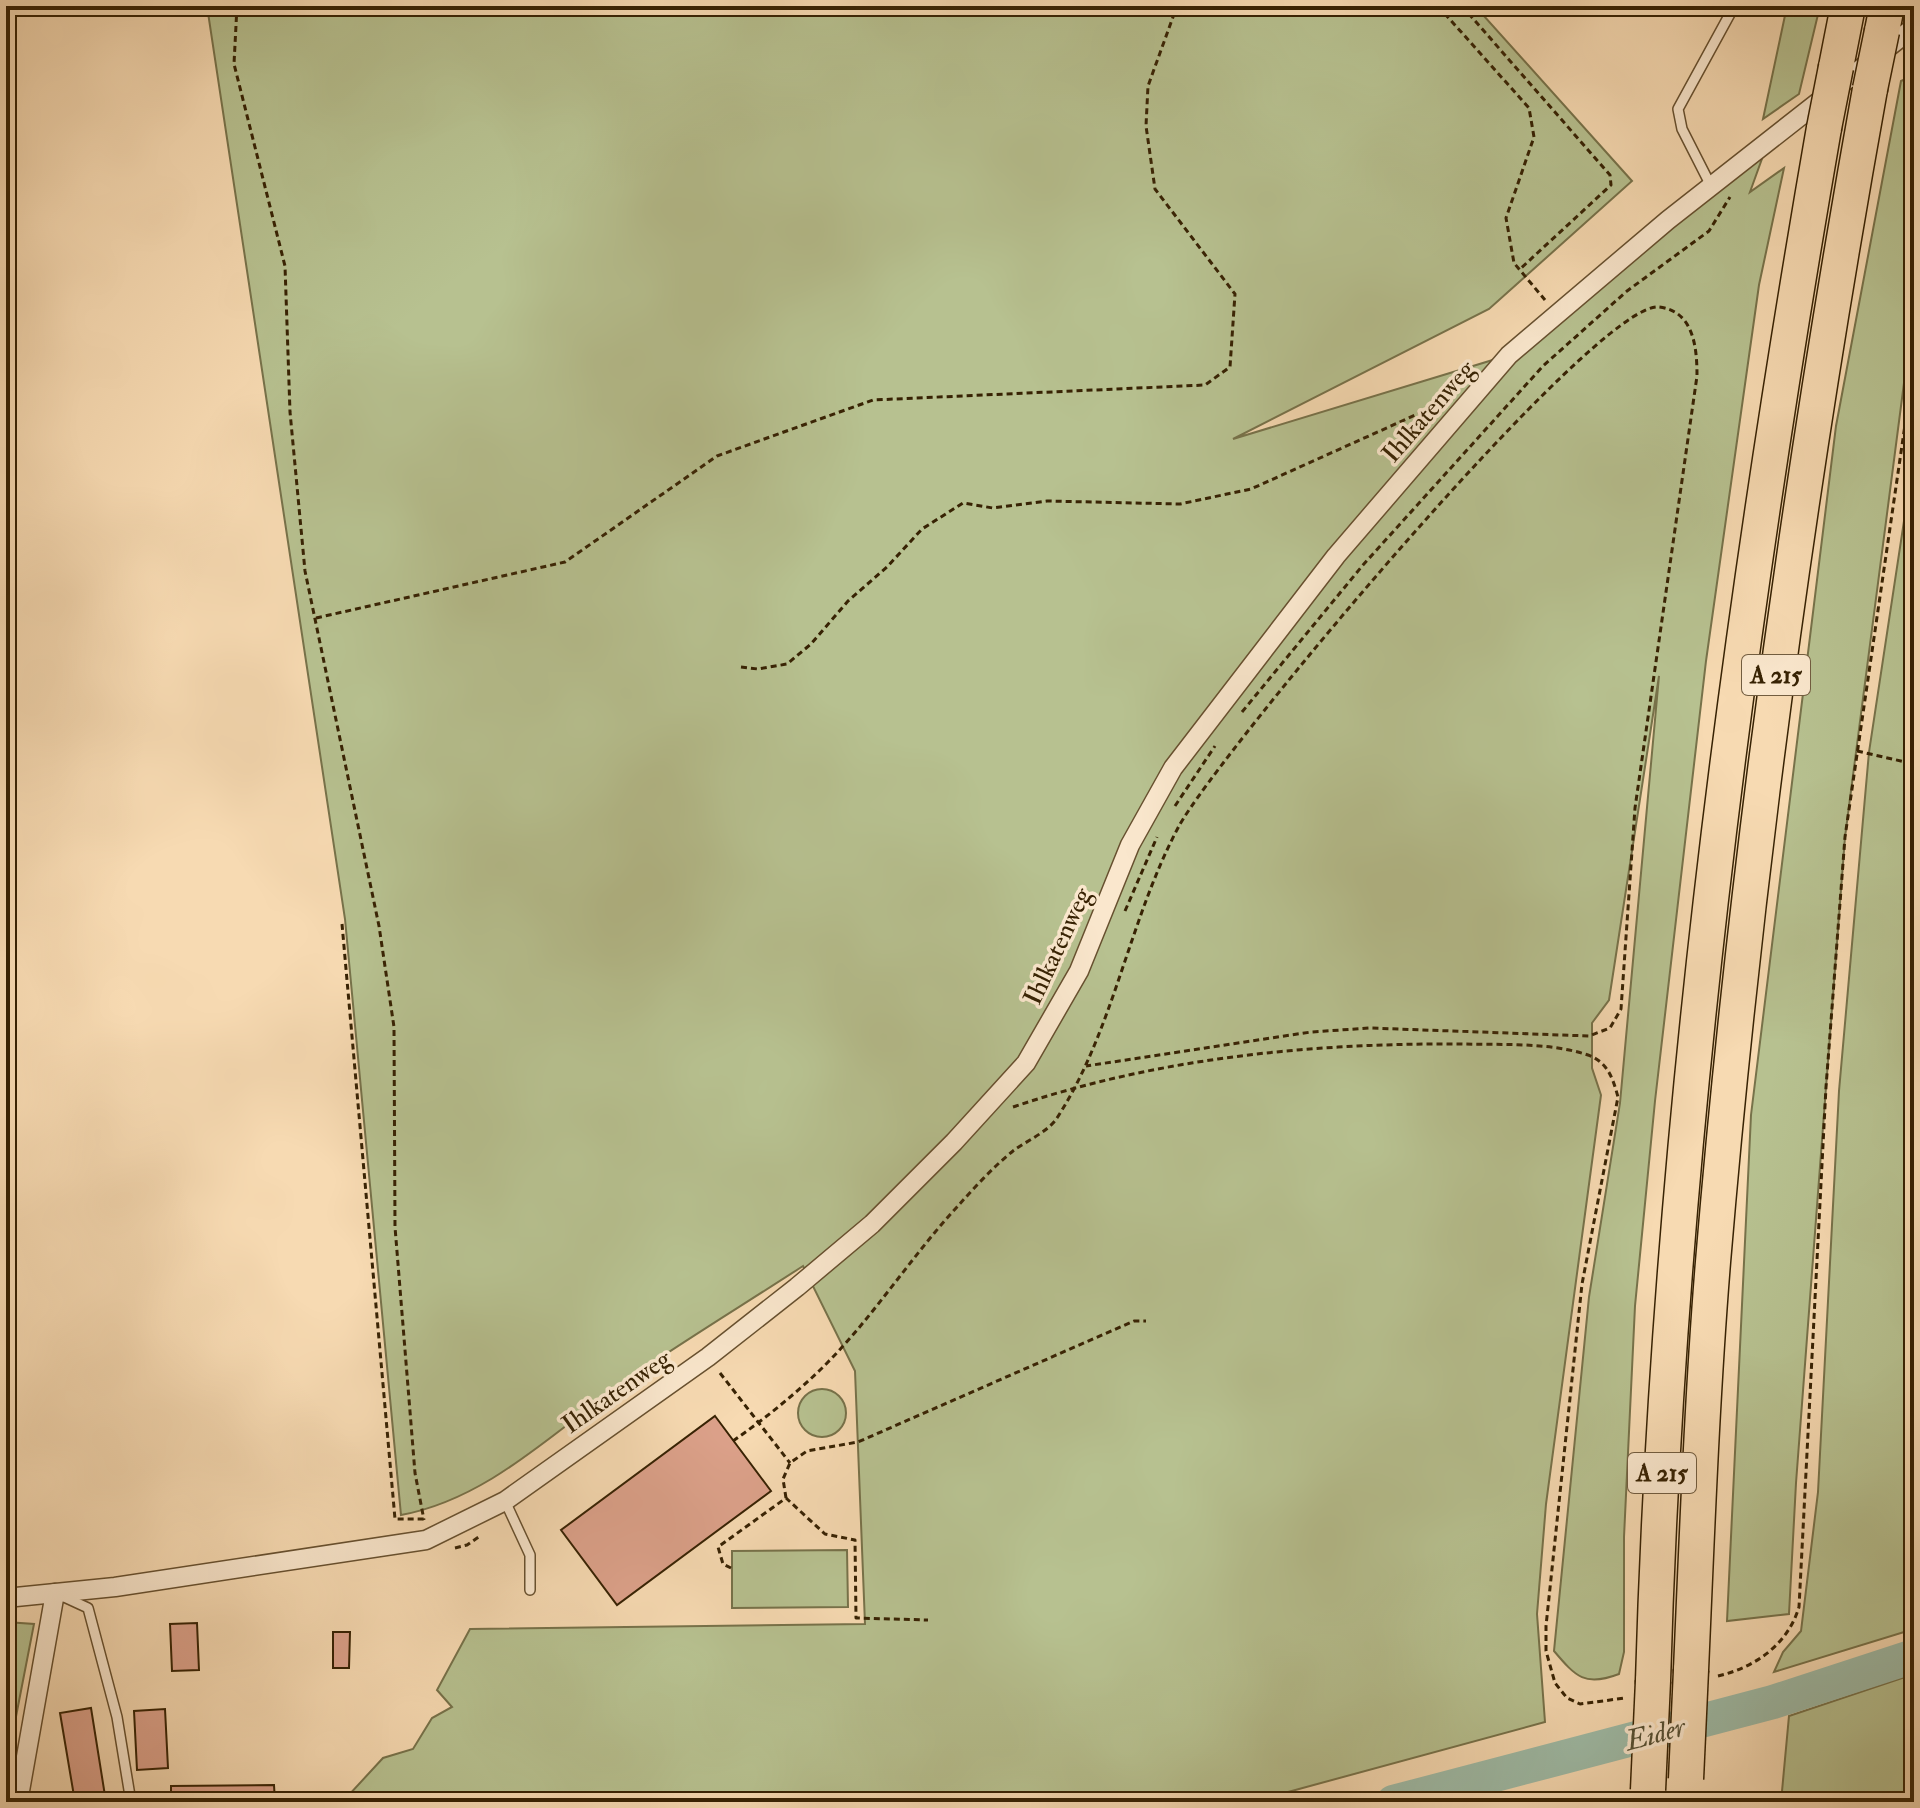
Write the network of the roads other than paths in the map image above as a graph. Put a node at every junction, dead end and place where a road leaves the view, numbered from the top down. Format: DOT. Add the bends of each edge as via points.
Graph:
graph roads {
  1 [pos="1848,6"];
  2 [pos="1731,12"];
  3 [pos="1894,21"];
  4 [pos="1711,186"];
  5 [pos="505,1501"];
  6 [pos="530,1590"];
  7 [pos="55,1593"];
  8 [pos="6,1598"];
  9 [pos="1686,1790"];
  10 [pos="1648,1796"];
  11 [pos="18,1802"];
  12 [pos="131,1802"];
  1 -- 10 [label="highway, A 215, bridge" via="1776,416 1732,720 1676,1265 1646,1688"];
  2 -- 4 [label="lane" via="1678,109 1682,129"];
  3 -- 4 [label="street, Ihlkatenweg"];
  3 -- 9 [label="highway, A 215, bridge" via="1870,89 1812,425 1752,872 1713,1265 1701,1674"];
  4 -- 5 [label="street, Ihlkatenweg" via="1509,355 1336,556 1173,768 1130,845 1079,971 1026,1063 954,1142 872,1224 708,1357"];
  5 -- 6 [label="lane" via="530,1555"];
  5 -- 7 [label="street, Ihlkatenweg" via="426,1540"];
  7 -- 8 [label="street, Ihlkatenweg"];
  7 -- 11 [label="street"];
  7 -- 12 [label="lane" via="88,1608 117,1717"];
}
